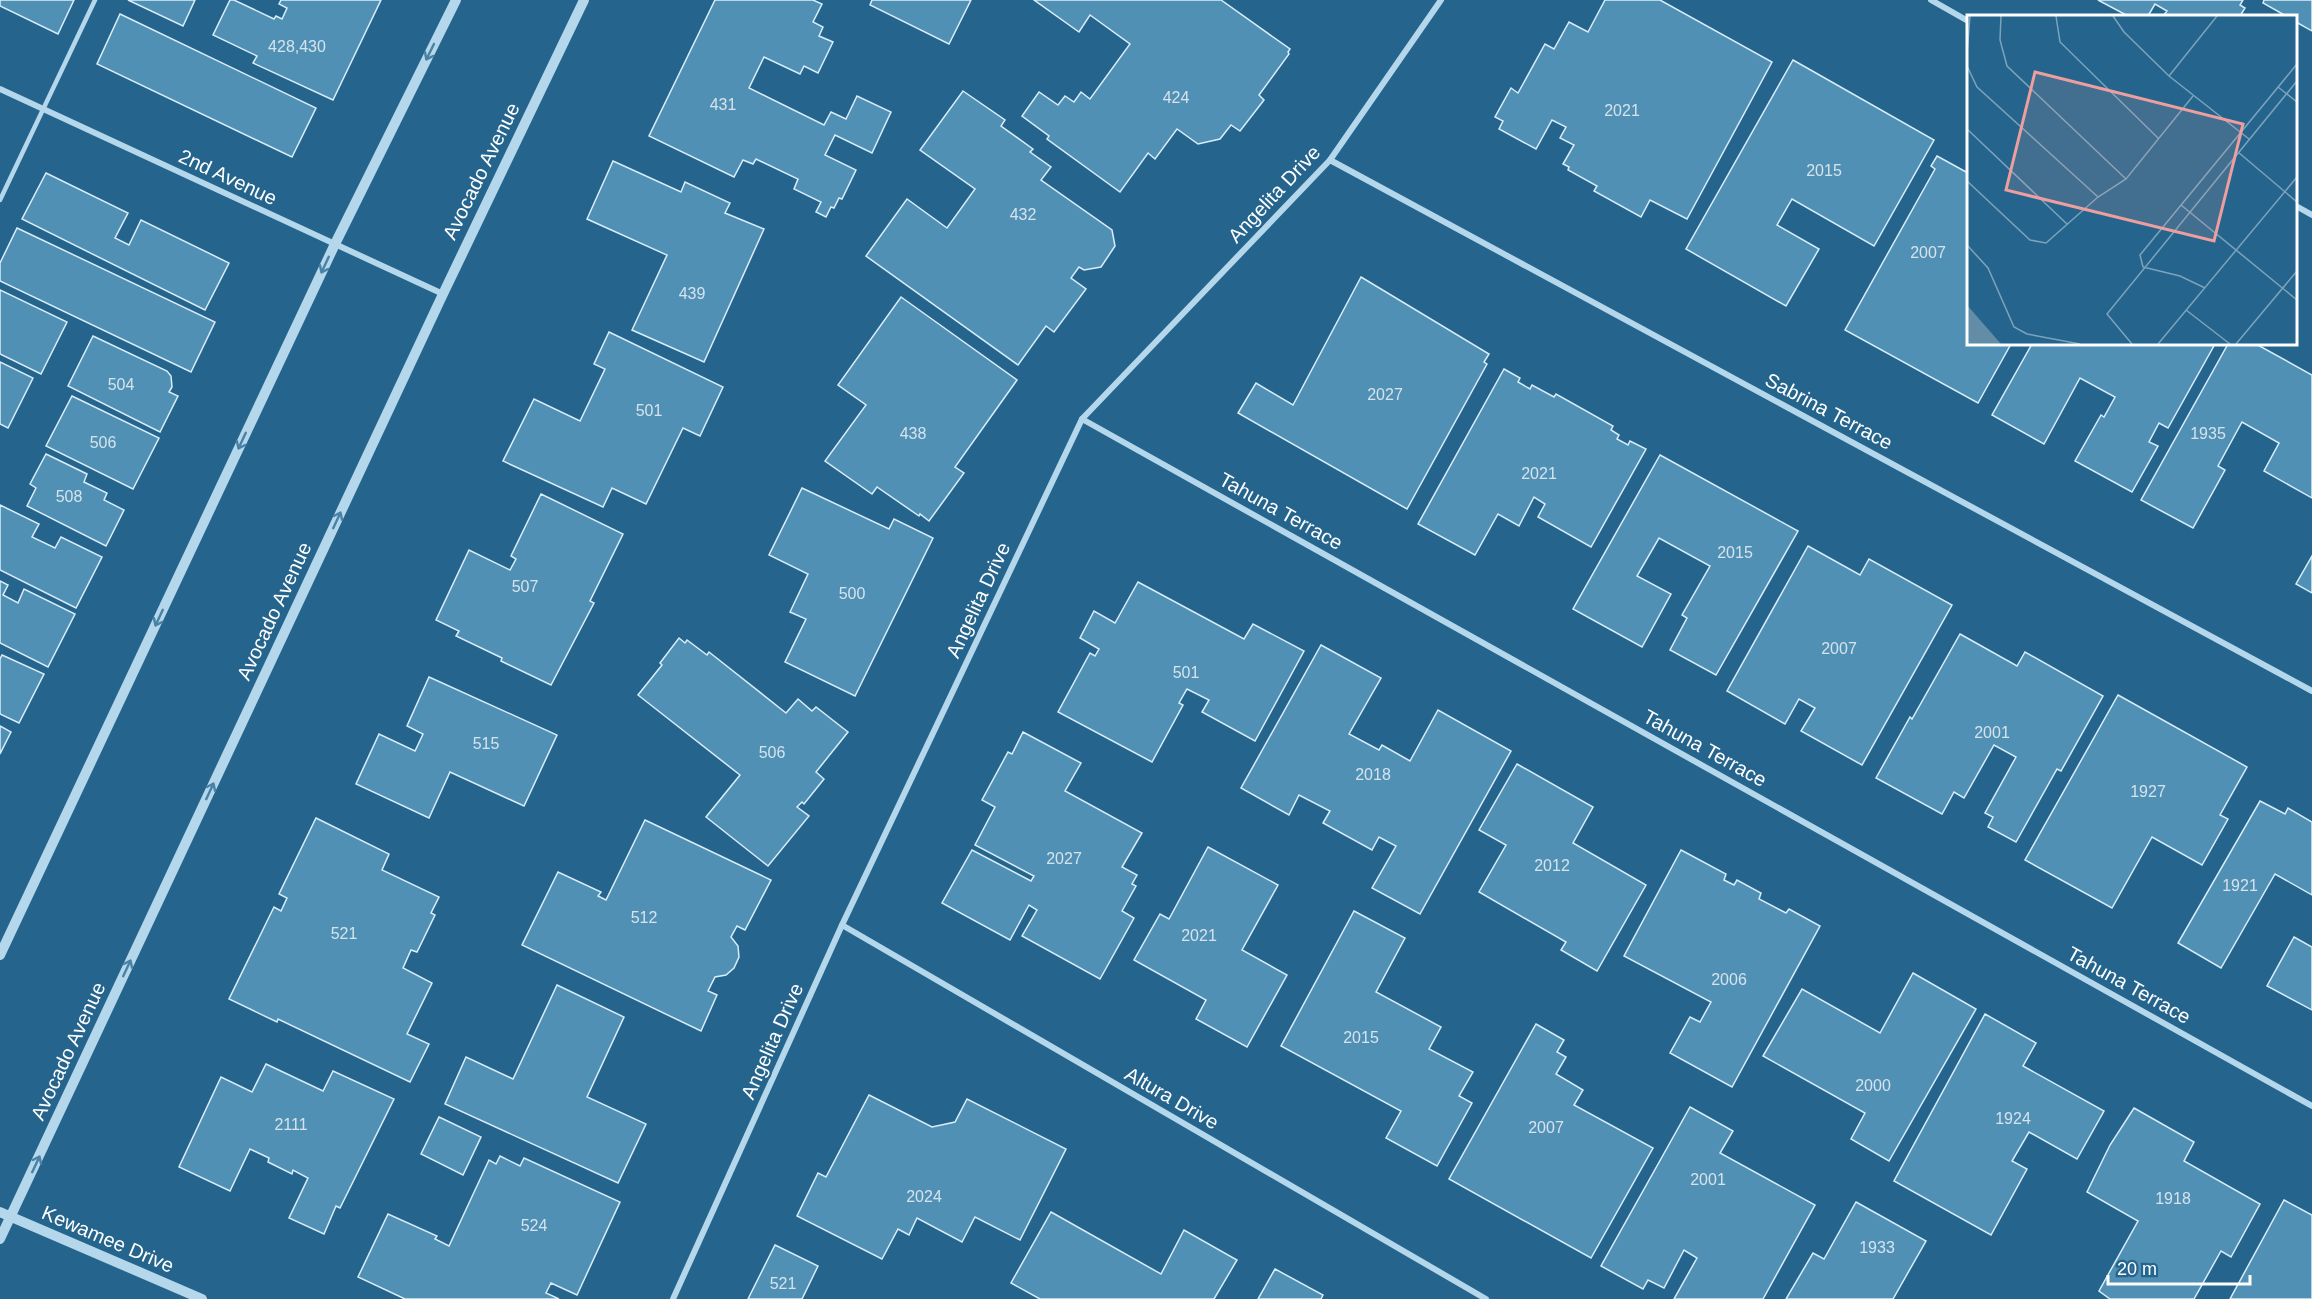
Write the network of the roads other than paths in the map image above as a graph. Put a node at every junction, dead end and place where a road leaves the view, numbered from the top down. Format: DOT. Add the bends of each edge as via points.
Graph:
graph roads {
  1 [pos="95,0"];
  2 [pos="456,0"];
  3 [pos="584,0"];
  4 [pos="1441,0"];
  5 [pos="1931,0"];
  6 [pos="1967,20"];
  7 [pos="0,89"];
  8 [pos="44,110"];
  9 [pos="1330,160"];
  10 [pos="0,200"];
  11 [pos="2297,207"];
  12 [pos="2312,215"];
  13 [pos="335,244"];
  14 [pos="443,294"];
  15 [pos="1082,419"];
  16 [pos="2312,691"];
  17 [pos="842,925"];
  18 [pos="0,955"];
  19 [pos="2312,1106"];
  20 [pos="0,1212"];
  21 [pos="11,1217"];
  22 [pos="0,1239"];
  23 [pos="202,1299"];
  24 [pos="673,1299"];
  25 [pos="1486,1299"];
  1 -- 8 [label="lane"];
  2 -- 13 [label="street, one-way"];
  3 -- 14 [label="street, Avocado Avenue"];
  4 -- 9 [label="street, Angelita Drive"];
  5 -- 6 [label="street"];
  7 -- 8 [label="street, 2nd Avenue"];
  8 -- 10 [label="lane"];
  8 -- 13 [label="street, 2nd Avenue"];
  9 -- 15 [label="street, Angelita Drive"];
  9 -- 16 [label="street, Sabrina Terrace"];
  11 -- 12 [label="street"];
  13 -- 14 [label="street, 2nd Avenue"];
  13 -- 18 [label="street, one-way"];
  21 -- 14 [label="street, Avocado Avenue, one-way"];
  15 -- 17 [label="street, Angelita Drive"];
  15 -- 19 [label="street, Tahuna Terrace"];
  17 -- 24 [label="street, Angelita Drive"];
  17 -- 25 [label="street, Altura Drive"];
  20 -- 21 [label="street, Kewamee Drive"];
  21 -- 22 [label="street, Avocado Avenue"];
  21 -- 23 [label="street, Kewamee Drive"];
}
